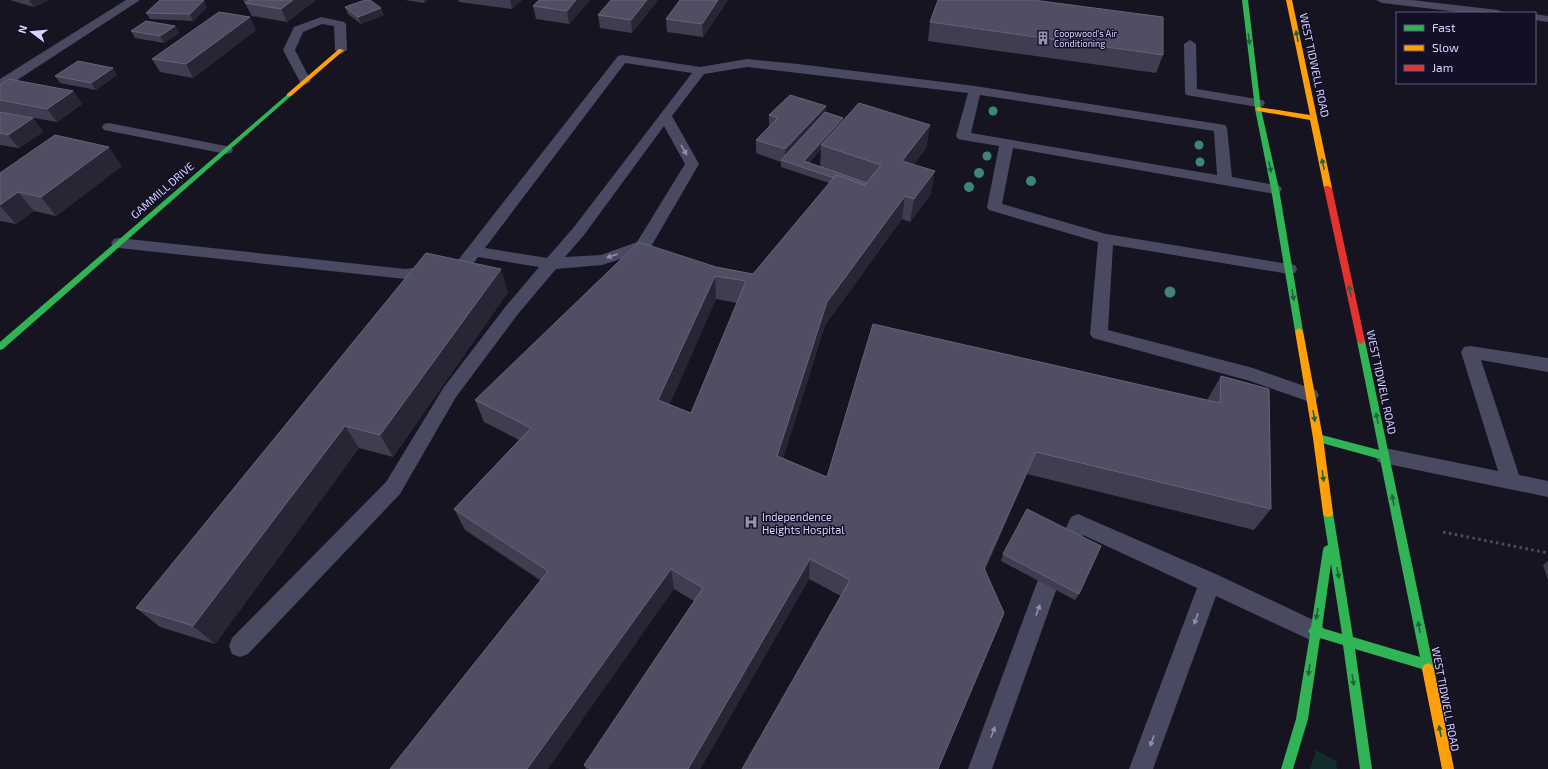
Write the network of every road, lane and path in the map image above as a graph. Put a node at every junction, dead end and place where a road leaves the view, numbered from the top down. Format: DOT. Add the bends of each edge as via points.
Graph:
graph roads {
  1 [pos="134,0"];
  2 [pos="1245,0"];
  3 [pos="1289,0"];
  4 [pos="1390,0"];
  5 [pos="1490,12"];
  6 [pos="1536,17"];
  7 [pos="1548,19"];
  8 [pos="1190,44"];
  9 [pos="341,50"];
  10 [pos="700,71"];
  11 [pos="305,81"];
  12 [pos="0,85"];
  13 [pos="975,90"];
  14 [pos="1258,106"];
  15 [pos="665,116"];
  16 [pos="1313,118"];
  17 [pos="110,127"];
  18 [pos="1007,143"];
  19 [pos="226,150"];
  20 [pos="1225,180"];
  21 [pos="1275,189"];
  22 [pos="1106,239"];
  23 [pos="119,243"];
  24 [pos="474,251"];
  25 [pos="550,264"];
  26 [pos="1288,269"];
  27 [pos="0,347"];
  28 [pos="1548,365"];
  29 [pos="1310,394"];
  30 [pos="1318,438"];
  31 [pos="1385,456"];
  32 [pos="1511,481"];
  33 [pos="1548,489"];
  34 [pos="1075,531"];
  35 [pos="1443,532"];
  36 [pos="1331,534"];
  37 [pos="1548,553"];
  38 [pos="1210,582"];
  39 [pos="1047,585"];
  40 [pos="1314,631"];
  41 [pos="1348,641"];
  42 [pos="240,646"];
  43 [pos="1427,665"];
  44 [pos="980,769"];
  45 [pos="1141,769"];
  46 [pos="1287,769"];
  47 [pos="1366,769"];
  48 [pos="1448,769"];
  1 -- 12 [label="lane"];
  2 -- 14 [label="main road, one-way"];
  16 -- 3 [label="main road, WEST TIDWELL ROAD, one-way"];
  4 -- 5 [label="lane"];
  6 -- 7 [label="lane"];
  8 -- 14 [label="lane" via="1191,92"];
  9 -- 11 [label="main road, GAMMILL DRIVE"];
  9 -- 11 [label="lane" via="340,24 321,20 298,30 289,50"];
  10 -- 13 [label="lane" via="747,63"];
  10 -- 15 [label="lane"];
  10 -- 24 [label="lane" via="622,59"];
  11 -- 19 [label="main road, GAMMILL DRIVE"];
  13 -- 18 [label="lane" via="963,136"];
  13 -- 20 [label="lane" via="1220,128"];
  14 -- 16 [label="main road"];
  14 -- 21 [label="main road, one-way"];
  15 -- 25 [label="lane" via="579,230"];
  15 -- 25 [label="lane, one-way" via="692,164 643,246 602,260"];
  31 -- 16 [label="main road, WEST TIDWELL ROAD, one-way"];
  17 -- 19 [label="lane"];
  18 -- 20 [label="lane"];
  18 -- 22 [label="lane" via="994,207"];
  19 -- 23 [label="main road, GAMMILL DRIVE"];
  20 -- 21 [label="lane"];
  21 -- 26 [label="main road"];
  22 -- 26 [label="lane"];
  22 -- 29 [label="lane" via="1099,334 1253,375"];
  23 -- 24 [label="lane" via="405,274 460,269"];
  23 -- 27 [label="main road, GAMMILL DRIVE"];
  24 -- 25 [label="lane"];
  25 -- 42 [label="lane" via="450,392 393,488"];
  26 -- 29 [label="main road, one-way"];
  28 -- 32 [label="lane" via="1470,352"];
  29 -- 30 [label="main road, one-way"];
  30 -- 31 [label="main road"];
  30 -- 36 [label="main road, one-way"];
  31 -- 32 [label="lane"];
  43 -- 31 [label="main road, WEST TIDWELL ROAD, one-way"];
  32 -- 33 [label="lane"];
  34 -- 38 [label="lane"];
  35 -- 37 [label="path"];
  36 -- 40 [label="main road, one-way"];
  36 -- 41 [label="main road, one-way"];
  38 -- 40 [label="lane"];
  38 -- 45 [label="lane, one-way"];
  44 -- 39 [label="lane, one-way"];
  40 -- 41 [label="main road"];
  40 -- 46 [label="main road, one-way" via="1302,719"];
  41 -- 43 [label="main road"];
  41 -- 47 [label="main road, one-way"];
  48 -- 43 [label="main road, WEST TIDWELL ROAD, one-way"];
}
